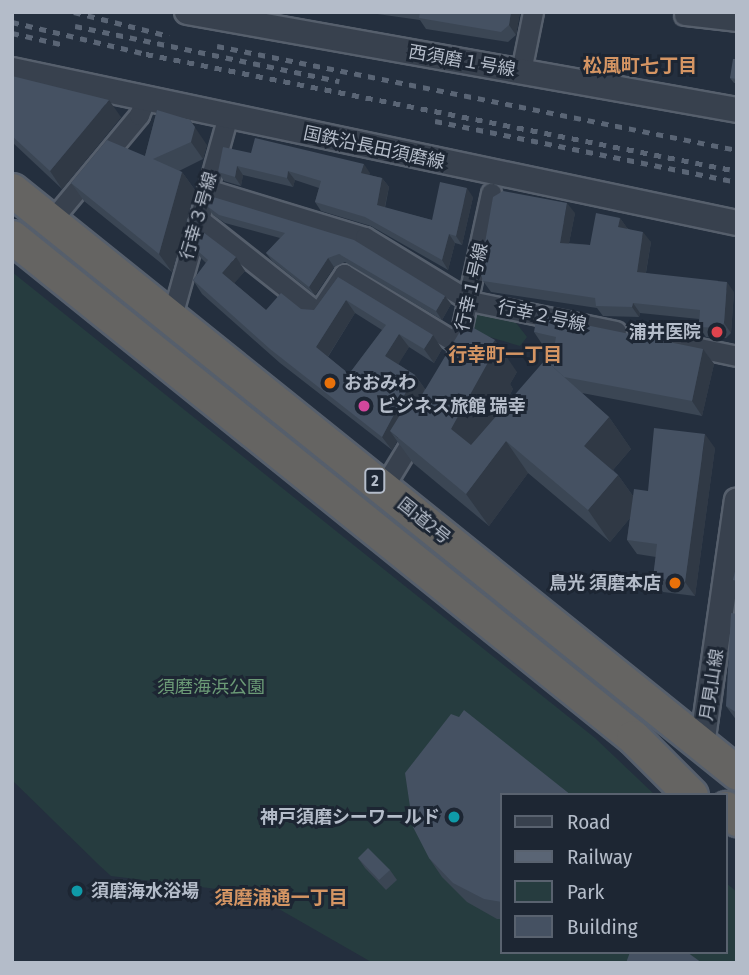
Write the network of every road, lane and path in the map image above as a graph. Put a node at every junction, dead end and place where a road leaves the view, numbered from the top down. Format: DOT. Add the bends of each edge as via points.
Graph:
graph roads {
  1 [pos="187,12"];
  2 [pos="533,12"];
  3 [pos="684,15"];
  4 [pos="233,16"];
  5 [pos="737,21"];
  6 [pos="12,70"];
  7 [pos="521,72"];
  8 [pos="145,100"];
  9 [pos="737,110"];
  10 [pos="228,116"];
  11 [pos="207,188"];
  12 [pos="12,190"];
  13 [pos="491,193"];
  14 [pos="199,219"];
  15 [pos="51,221"];
  16 [pos="737,223"];
  17 [pos="12,237"];
  18 [pos="470,301"];
  19 [pos="172,316"];
  20 [pos="458,344"];
  21 [pos="737,356"];
  22 [pos="452,368"];
  23 [pos="428,416"];
  24 [pos="383,488"];
  25 [pos="737,500"];
  26 [pos="729,619"];
  27 [pos="702,745"];
  28 [pos="647,751"];
  29 [pos="737,773"];
  30 [pos="689,793"];
  31 [pos="713,793"];
  1 -- 4 [label="street, 西須磨１号線"];
  2 -- 7 [label="street"];
  3 -- 5 [label="street"];
  4 -- 7 [label="street, 西須磨１号線"];
  6 -- 8 [label="street, 国鉄沿長田須磨線"];
  7 -- 9 [label="street, 西須磨１号線"];
  8 -- 10 [label="street, 国鉄沿長田須磨線"];
  8 -- 15 [label="street" via="139,115"];
  10 -- 11 [label="street, 行幸３号線"];
  10 -- 16 [label="street, 国鉄沿長田須磨線"];
  11 -- 14 [label="street, 行幸３号線"];
  11 -- 18 [label="street, 行幸２号線" via="365,237"];
  12 -- 15 [label="highway, 国道2号 / 2"];
  13 -- 18 [label="street, 行幸１号線"];
  14 -- 19 [label="street, 行幸３号線"];
  14 -- 20 [label="street" via="318,313 344,274"];
  15 -- 19 [label="highway, 国道2号 / 2"];
  17 -- 28 [label="highway, 2"];
  18 -- 20 [label="street, 行幸１号線"];
  18 -- 21 [label="street, 行幸２号線"];
  19 -- 24 [label="highway, 国道2号 / 2"];
  20 -- 22 [label="street, 行幸１号線"];
  23 -- 24 [label="street"];
  24 -- 27 [label="highway, 国道2号 / 2"];
  25 -- 26 [label="street, 月見山線"];
  26 -- 27 [label="street, 月見山線"];
  27 -- 28 [label="highway"];
  27 -- 29 [label="highway, 国道2号 / 2"];
  27 -- 31 [label="highway" via="705,784"];
  28 -- 30 [label="highway, 2"];
}
